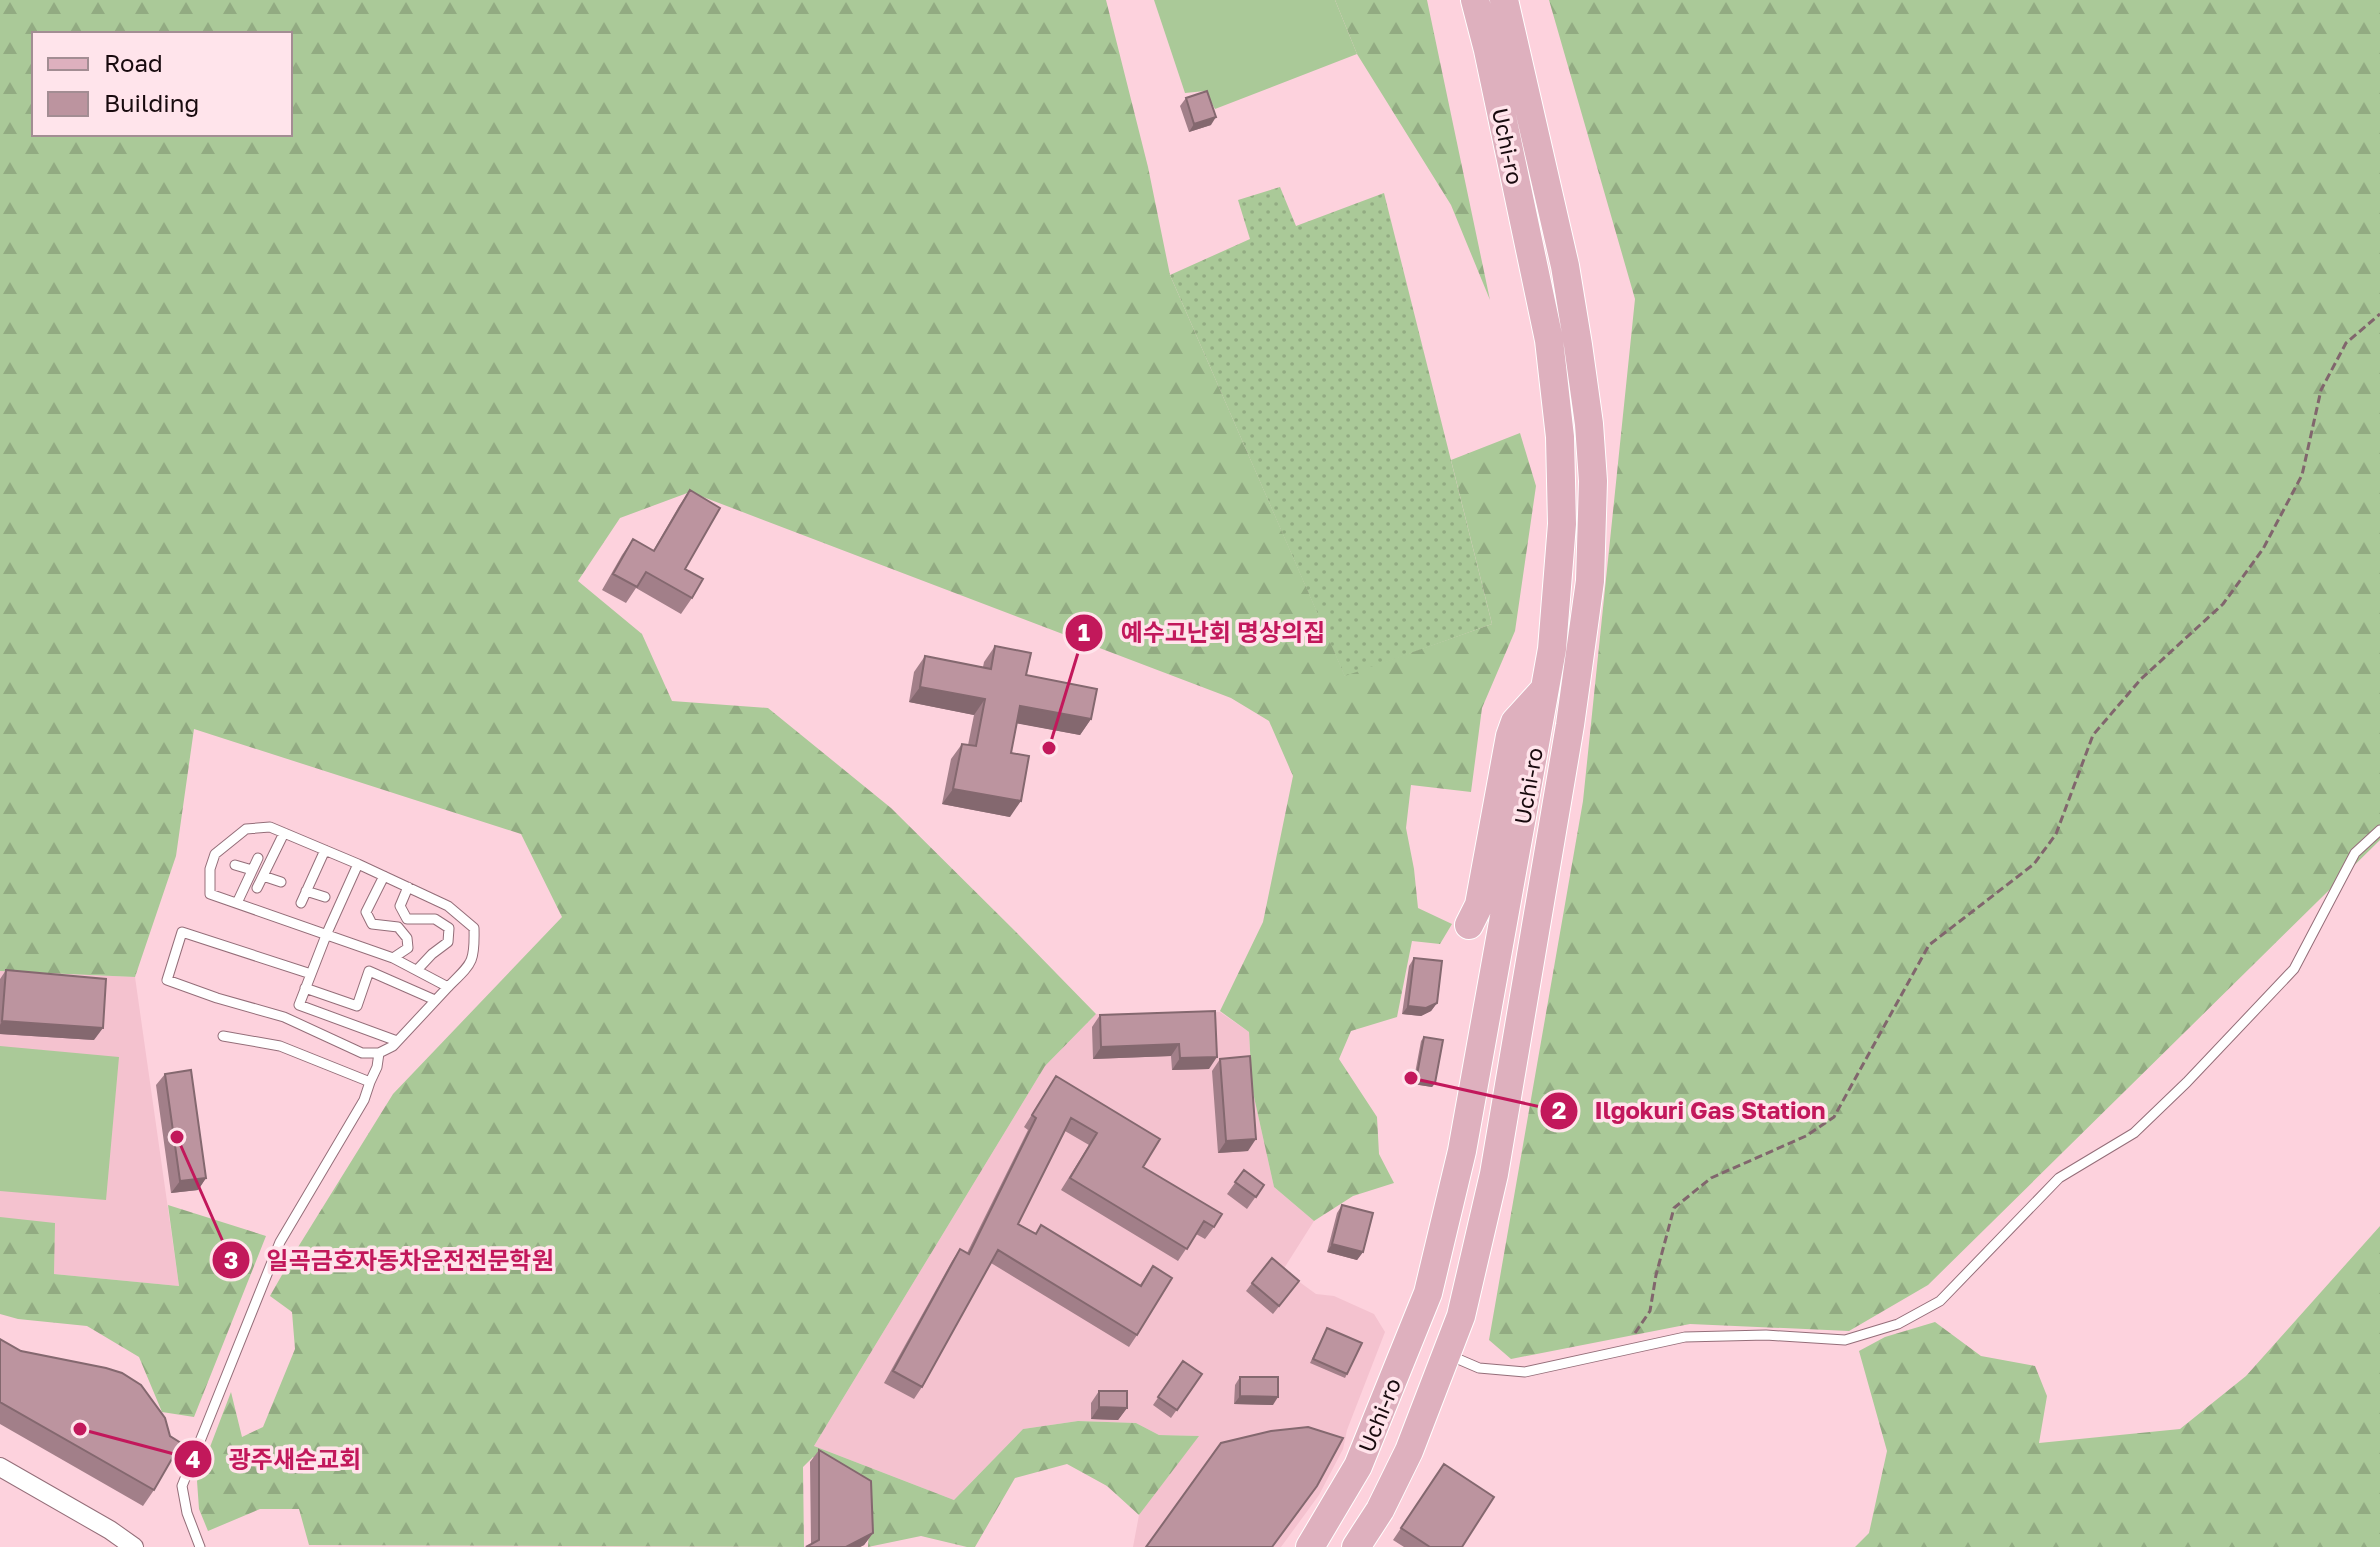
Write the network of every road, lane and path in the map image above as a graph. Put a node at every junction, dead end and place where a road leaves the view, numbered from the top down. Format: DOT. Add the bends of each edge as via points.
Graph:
graph roads {
  1 [pos="1475,0"];
  2 [pos="1504,0"];
  3 [pos="2380,314"];
  4 [pos="1545,690"];
  5 [pos="2380,830"];
  6 [pos="284,833"];
  7 [pos="325,850"];
  8 [pos="258,858"];
  9 [pos="358,864"];
  10 [pos="235,865"];
  11 [pos="252,870"];
  12 [pos="263,876"];
  13 [pos="384,876"];
  14 [pos="281,882"];
  15 [pos="408,887"];
  16 [pos="257,888"];
  17 [pos="306,891"];
  18 [pos="325,897"];
  19 [pos="237,903"];
  20 [pos="301,903"];
  21 [pos="1469,925"];
  22 [pos="327,933"];
  23 [pos="393,958"];
  24 [pos="417,970"];
  25 [pos="311,974"];
  26 [pos="448,987"];
  27 [pos="305,988"];
  28 [pos="435,1000"];
  29 [pos="223,1036"];
  30 [pos="397,1041"];
  31 [pos="379,1053"];
  32 [pos="370,1082"];
  33 [pos="1620,1351"];
  34 [pos="1448,1354"];
  35 [pos="0,1467"];
  36 [pos="134,1547"];
  37 [pos="200,1547"];
  38 [pos="1310,1547"];
  39 [pos="1356,1547"];
  1 -- 4 [label="main road, Uchi-ro" via="1549,340 1560,437 1562,524"];
  2 -- 34 [label="main road, Uchi-ro" via="1578,345 1593,481 1590,581 1494,1174"];
  3 -- 33 [label="path" via="2346,343 2321,390 2302,475 2263,549 2223,604 2141,679 2093,735 2056,834 2034,864 1929,945 1834,1117 1806,1136 1711,1178 1674,1208 1650,1311"];
  4 -- 21 [label="main road" via="1515,722 1510,736 1479,905"];
  4 -- 38 [label="main road, Uchi-ro" via="1462,1151 1428,1293 1358,1466"];
  5 -- 33 [label="lane" via="2355,853 2294,969 2134,1133 2059,1178 1940,1301 1898,1324 1845,1340 1685,1337"];
  6 -- 7 [label="lane"];
  6 -- 12 [label="lane"];
  6 -- 19 [label="lane" via="270,827 246,829 215,854 210,894"];
  7 -- 9 [label="lane"];
  7 -- 17 [label="lane"];
  8 -- 11 [label="lane"];
  9 -- 13 [label="lane"];
  9 -- 22 [label="lane"];
  10 -- 11 [label="lane"];
  11 -- 19 [label="lane"];
  12 -- 14 [label="lane"];
  12 -- 16 [label="lane"];
  13 -- 15 [label="lane"];
  13 -- 23 [label="lane" via="366,912 372,924 398,927 407,938 408,948"];
  15 -- 24 [label="lane" via="400,906 407,919 435,919 449,928 448,942"];
  15 -- 26 [label="lane" via="448,906 474,928 475,953"];
  17 -- 18 [label="lane"];
  17 -- 20 [label="lane"];
  19 -- 22 [label="lane"];
  22 -- 23 [label="lane"];
  22 -- 25 [label="lane"];
  23 -- 24 [label="lane"];
  24 -- 26 [label="lane"];
  25 -- 27 [label="lane"];
  25 -- 31 [label="lane" via="182,932 167,980 284,1017 362,1053"];
  26 -- 28 [label="lane"];
  27 -- 28 [label="lane" via="357,1006 369,971"];
  27 -- 30 [label="lane" via="299,1005"];
  28 -- 30 [label="lane"];
  29 -- 32 [label="lane" via="280,1046"];
  30 -- 31 [label="lane"];
  31 -- 32 [label="lane"];
  32 -- 37 [label="lane" via="280,1242 182,1486"];
  33 -- 34 [label="lane" via="1525,1372 1479,1368"];
  34 -- 39 [label="main road, Uchi-ro" via="1409,1451"];
  35 -- 36 [label="street"];
}
